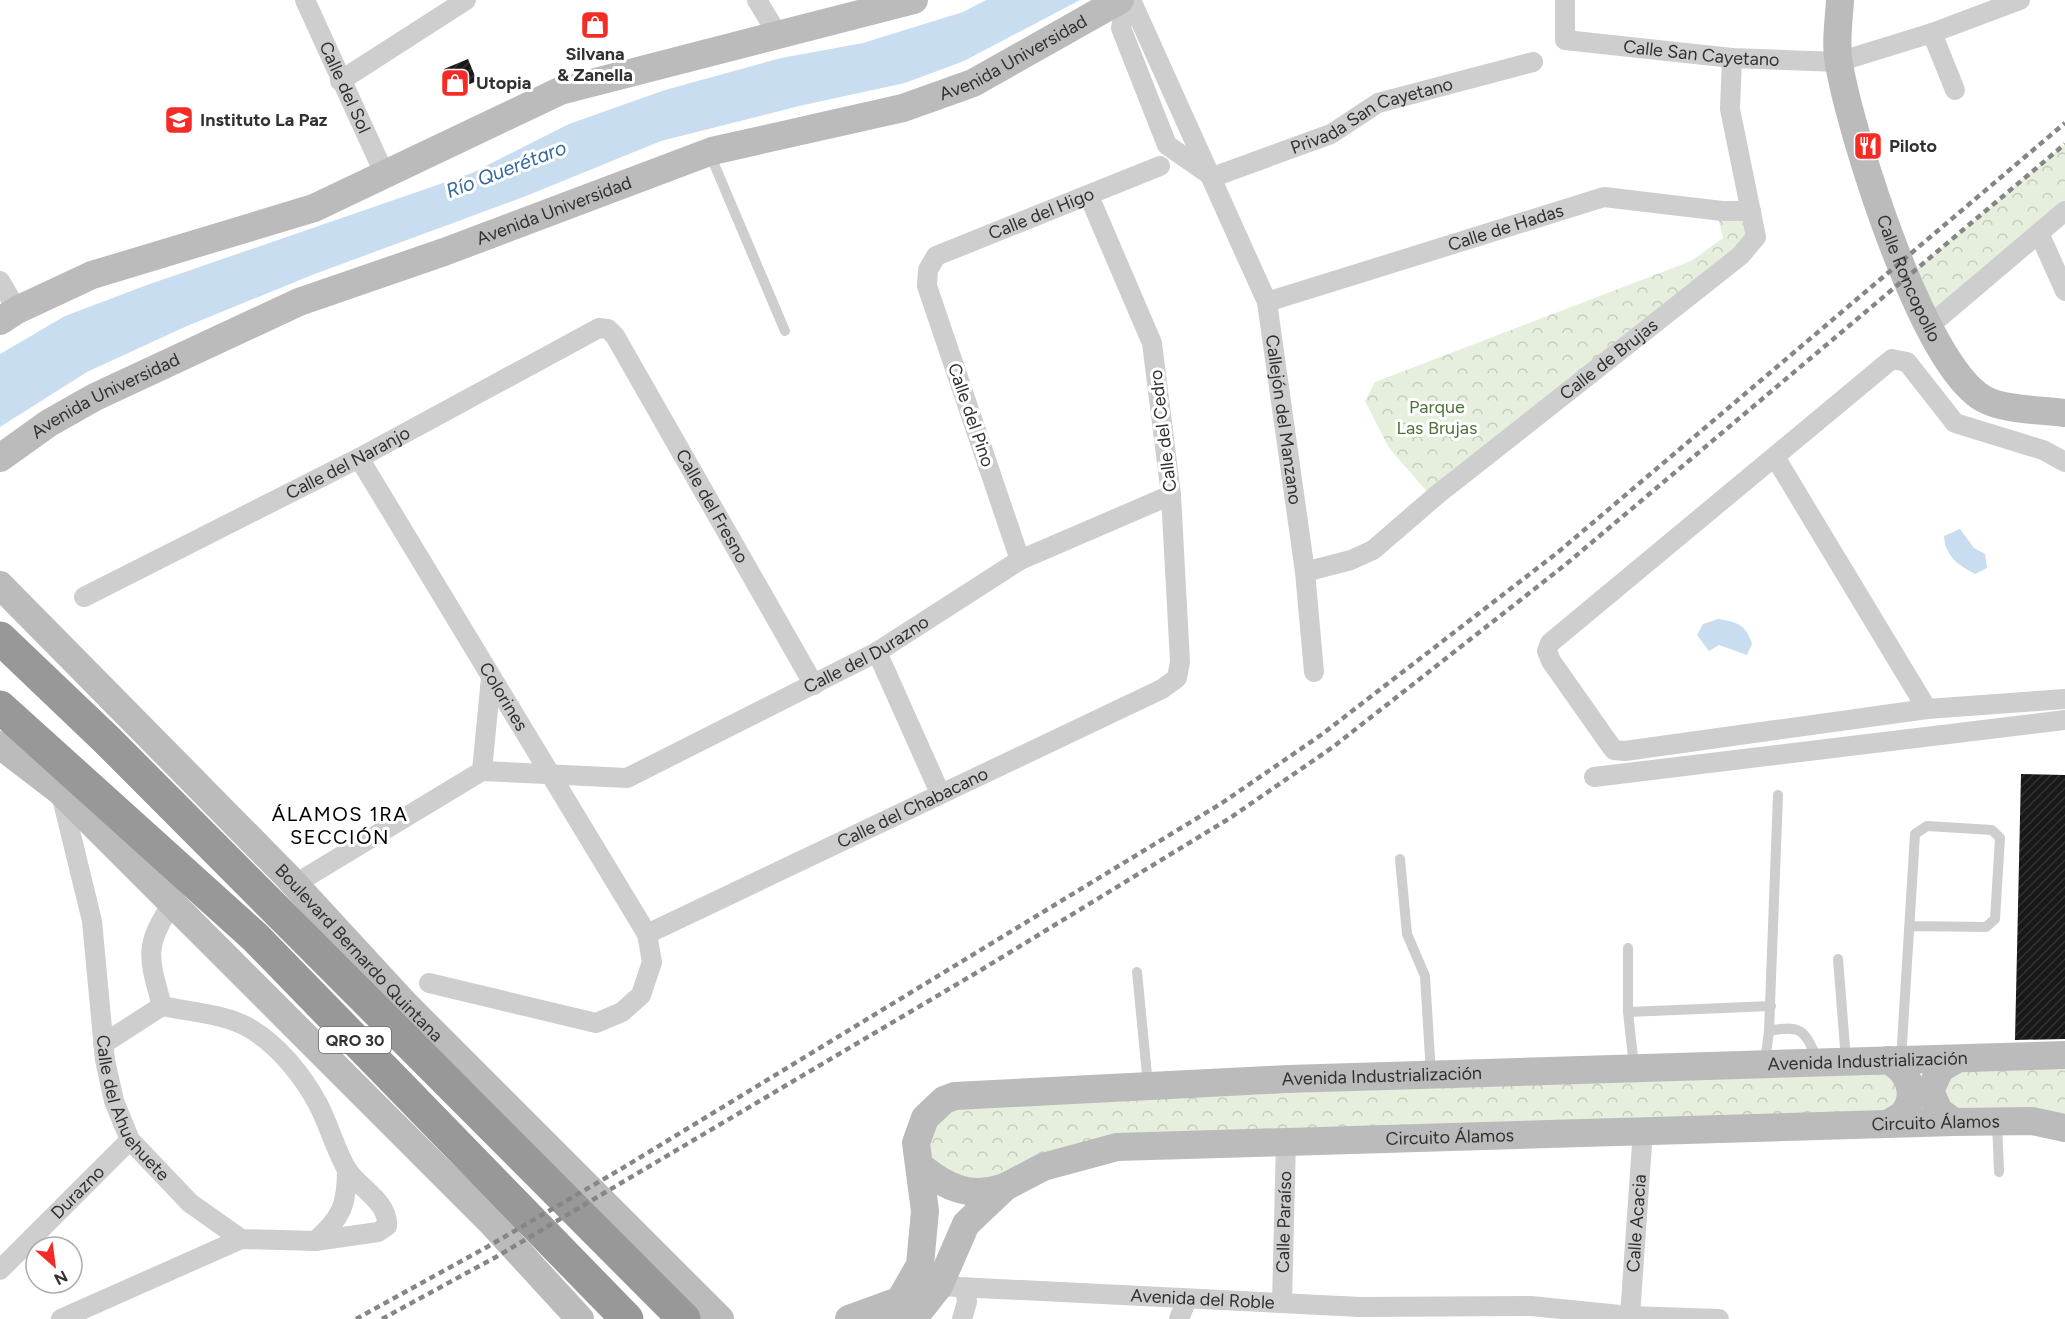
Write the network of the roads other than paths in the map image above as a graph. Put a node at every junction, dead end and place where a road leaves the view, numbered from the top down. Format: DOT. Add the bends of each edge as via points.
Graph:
graph roads {
  1 [pos="305,0"];
  2 [pos="466,0"];
  3 [pos="758,0"];
  4 [pos="914,0"];
  5 [pos="1120,0"];
  6 [pos="1129,0"];
  7 [pos="1565,0"];
  8 [pos="1840,0"];
  9 [pos="2020,0"];
  10 [pos="1932,33"];
  11 [pos="778,35"];
  12 [pos="1732,58"];
  13 [pos="1533,62"];
  14 [pos="1838,62"];
  15 [pos="340,81"];
  16 [pos="1955,90"];
  17 [pos="709,152"];
  18 [pos="1160,166"];
  19 [pos="384,175"];
  20 [pos="1213,177"];
  21 [pos="1089,196"];
  22 [pos="1751,211"];
  23 [pos="2065,211"];
  24 [pos="2039,233"];
  25 [pos="928,270"];
  26 [pos="0,281"];
  27 [pos="2065,291"];
  28 [pos="1267,302"];
  29 [pos="8,316"];
  30 [pos="1929,326"];
  31 [pos="608,329"];
  32 [pos="785,331"];
  33 [pos="2065,413"];
  34 [pos="1774,457"];
  35 [pos="0,458"];
  36 [pos="359,458"];
  37 [pos="2065,462"];
  38 [pos="1171,495"];
  39 [pos="1020,560"];
  40 [pos="1305,572"];
  41 [pos="0,585"];
  42 [pos="84,597"];
  43 [pos="0,604"];
  44 [pos="37,622"];
  45 [pos="0,638"];
  46 [pos="877,652"];
  47 [pos="1314,672"];
  48 [pos="491,678"];
  49 [pos="1177,678"];
  50 [pos="814,685"];
  51 [pos="2065,699"];
  52 [pos="0,707"];
  53 [pos="1927,709"];
  54 [pos="2065,720"];
  55 [pos="0,745"];
  56 [pos="482,771"];
  57 [pos="550,775"];
  58 [pos="1594,777"];
  59 [pos="66,783"];
  60 [pos="940,793"];
  61 [pos="1778,795"];
  62 [pos="1400,859"];
  63 [pos="294,884"];
  64 [pos="172,904"];
  65 [pos="1911,926"];
  66 [pos="647,934"];
  67 [pos="1628,948"];
  68 [pos="1838,959"];
  69 [pos="1137,972"];
  70 [pos="429,983"];
  71 [pos="405,1004"];
  72 [pos="162,1006"];
  73 [pos="1771,1006"];
  74 [pos="1628,1012"];
  75 [pos="1769,1031"];
  76 [pos="103,1044"];
  77 [pos="2065,1055"];
  78 [pos="1957,1059"];
  79 [pos="1894,1060"];
  80 [pos="1833,1062"];
  81 [pos="1764,1064"];
  82 [pos="1635,1068"];
  83 [pos="1431,1075"];
  84 [pos="1148,1086"];
  85 [pos="1954,1122"];
  86 [pos="1996,1122"];
  87 [pos="1888,1124"];
  88 [pos="2065,1128"];
  89 [pos="1643,1130"];
  90 [pos="498,1131"];
  91 [pos="130,1140"];
  92 [pos="1286,1141"];
  93 [pos="921,1167"];
  94 [pos="347,1169"];
  95 [pos="1999,1172"];
  96 [pos="1005,1187"];
  97 [pos="925,1211"];
  98 [pos="966,1224"];
  99 [pos="241,1239"];
  100 [pos="315,1241"];
  101 [pos="0,1270"];
  102 [pos="952,1287"];
  103 [pos="555,1293"];
  104 [pos="1187,1299"];
  105 [pos="1282,1303"];
  106 [pos="907,1310"];
  107 [pos="1530,1312"];
  108 [pos="1357,1313"];
  109 [pos="710,1316"];
  110 [pos="1630,1316"];
  111 [pos="61,1319"];
  112 [pos="574,1319"];
  113 [pos="580,1319"];
  114 [pos="627,1319"];
  115 [pos="849,1319"];
  116 [pos="878,1319"];
  117 [pos="962,1319"];
  118 [pos="1179,1319"];
  119 [pos="1719,1319"];
  1 -- 15 [label="street, Calle del Sol"];
  2 -- 15 [label="street"];
  3 -- 11 [label="street"];
  4 -- 11 [label="main road"];
  5 -- 17 [label="main road, Avenida Universidad" via="974,83 903,108"];
  6 -- 20 [label="street, Callejón del Manzano"];
  6 -- 20 [label="street, Callejón del Manzano" via="1121,28 1167,145"];
  7 -- 12 [label="street, Calle San Cayetano" via="1565,40"];
  8 -- 14 [label="main road, Calle Roncopollo"];
  9 -- 10 [label="street"];
  10 -- 14 [label="street"];
  10 -- 16 [label="street"];
  11 -- 19 [label="main road" via="560,91"];
  12 -- 14 [label="street, Calle San Cayetano"];
  12 -- 22 [label="street, Calle de Brujas" via="1730,109"];
  13 -- 20 [label="street, Privada San Cayetano" via="1378,103 1331,134"];
  14 -- 30 [label="main road, Calle Roncopollo" via="1865,166 1909,287"];
  15 -- 19 [label="street, Calle del Sol"];
  17 -- 32 [label="lane"];
  17 -- 35 [label="main road, Avenida Universidad" via="299,302 95,397"];
  18 -- 21 [label="street, Calle del Higo"];
  19 -- 29 [label="main road" via="314,208 92,275"];
  20 -- 28 [label="street, Callejón del Manzano"];
  21 -- 25 [label="street, Calle del Higo" via="936,256"];
  21 -- 38 [label="street, Calle del Cedro" via="1152,344"];
  22 -- 28 [label="street, Calle de Hadas" via="1604,197"];
  22 -- 40 [label="street, Calle de Brujas" via="1756,237 1740,256 1438,494 1373,550 1351,561"];
  23 -- 24 [label="street"];
  24 -- 27 [label="street"];
  24 -- 30 [label="street"];
  25 -- 39 [label="street, Calle del Pino" via="927,286"];
  26 -- 29 [label="street"];
  28 -- 40 [label="street, Callejón del Manzano"];
  30 -- 33 [label="main road, Calle Roncopollo" via="1962,379 1985,400"];
  31 -- 36 [label="street, Calle del Naranjo" via="599,328"];
  31 -- 50 [label="street, Calle del Fresno"];
  34 -- 37 [label="street" via="1886,362 1900,359 1907,362 1955,423 2043,450"];
  34 -- 53 [label="street"];
  34 -- 53 [label="street" via="1550,643 1547,651 1551,661 1614,750"];
  36 -- 42 [label="street, Calle del Naranjo"];
  36 -- 48 [label="street, Colorines"];
  38 -- 39 [label="street, Calle del Durazno"];
  38 -- 49 [label="street, Calle del Cedro" via="1180,662"];
  39 -- 46 [label="street, Calle del Durazno"];
  40 -- 47 [label="street, Callejón del Manzano"];
  41 -- 44 [label="main road, Boulevard Bernardo Quintana"];
  43 -- 44 [label="main road"];
  44 -- 63 [label="main road, Boulevard Bernardo Quintana"];
  45 -- 90 [label="highway, Boulevard Bernardo Quintana / QRO 30"];
  46 -- 50 [label="street, Calle del Durazno"];
  46 -- 60 [label="street"];
  48 -- 56 [label="street"];
  48 -- 57 [label="street, Colorines"];
  49 -- 60 [label="street, Calle del Chabacano" via="1162,689"];
  50 -- 57 [label="street, Calle del Durazno" via="627,778"];
  51 -- 53 [label="street"];
  52 -- 59 [label="highway, QRO 30"];
  54 -- 58 [label="street"];
  55 -- 59 [label="main road"];
  56 -- 57 [label="street, Calle del Durazno"];
  56 -- 63 [label="street"];
  57 -- 66 [label="street, Colorines"];
  59 -- 64 [label="main road"];
  59 -- 76 [label="street, Calle del Ahuehuete" via="92,921"];
  59 -- 114 [label="highway, QRO 30" via="255,937"];
  60 -- 66 [label="street, Calle del Chabacano"];
  61 -- 73 [label="lane"];
  62 -- 83 [label="lane" via="1407,934 1425,976"];
  63 -- 71 [label="main road, Boulevard Bernardo Quintana"];
  64 -- 72 [label="street" via="155,929 151,946 150,963"];
  64 -- 103 [label="main road" via="491,1222"];
  65 -- 65 [label="lane" via="1986,927 1995,919 2000,838 1992,830 1927,826 1915,834"];
  65 -- 79 [label="lane"];
  66 -- 70 [label="street" via="652,962 641,995 622,1012 596,1023"];
  67 -- 74 [label="lane"];
  68 -- 80 [label="lane"];
  69 -- 84 [label="lane"];
  71 -- 90 [label="highway" via="418,1031 480,1101"];
  71 -- 109 [label="main road, Boulevard Bernardo Quintana"];
  72 -- 76 [label="street"];
  72 -- 94 [label="street" via="222,1018 250,1029 272,1047 298,1072"];
  73 -- 74 [label="lane"];
  73 -- 75 [label="lane"];
  74 -- 82 [label="lane"];
  75 -- 80 [label="lane" via="1791,1026"];
  75 -- 81 [label="lane"];
  76 -- 91 [label="street, Calle del Ahuehuete" via="114,1101"];
  77 -- 78 [label="main road, Avenida Industrialización"];
  78 -- 79 [label="main road, Avenida Industrialización"];
  78 -- 85 [label="main road" via="1940,1068 1930,1091 1939,1111"];
  79 -- 80 [label="main road, Avenida Industrialización"];
  79 -- 87 [label="main road" via="1904,1071 1912,1092 1904,1112"];
  80 -- 81 [label="main road, Avenida Industrialización"];
  81 -- 82 [label="main road, Avenida Industrialización"];
  82 -- 83 [label="main road, Avenida Industrialización"];
  83 -- 84 [label="main road, Avenida Industrialización"];
  84 -- 93 [label="main road, Avenida Industrialización" via="955,1096 944,1100 925,1118 916,1143"];
  85 -- 86 [label="main road, Circuito Álamos"];
  85 -- 87 [label="main road, Circuito Álamos"];
  86 -- 88 [label="main road, Circuito Álamos" via="2032,1122"];
  86 -- 95 [label="lane"];
  87 -- 89 [label="main road, Circuito Álamos"];
  89 -- 92 [label="main road, Circuito Álamos"];
  89 -- 110 [label="street, Calle Acacia"];
  90 -- 109 [label="highway, Boulevard Bernardo Quintana / QRO 30"];
  91 -- 99 [label="street, Calle del Ahuehuete" via="190,1203"];
  91 -- 101 [label="street, Durazno"];
  92 -- 96 [label="main road, Circuito Álamos" via="1117,1147 1043,1167"];
  92 -- 105 [label="street, Calle Paraíso"];
  93 -- 96 [label="main road" via="939,1181 970,1191 987,1193"];
  93 -- 97 [label="main road, Avenida Industrialización"];
  94 -- 100 [label="street" via="343,1210"];
  94 -- 100 [label="street" via="383,1209 387,1226 369,1233"];
  96 -- 98 [label="main road, Circuito Álamos"];
  97 -- 98 [label="main road" via="937,1205 949,1206 960,1211"];
  97 -- 106 [label="main road, Avenida Industrialización" via="920,1265"];
  98 -- 102 [label="main road, Circuito Álamos"];
  99 -- 100 [label="street"];
  99 -- 111 [label="street"];
  102 -- 104 [label="street, Avenida del Roble"];
  102 -- 106 [label="main road, Circuito Álamos"];
  102 -- 117 [label="street" via="967,1302"];
  103 -- 112 [label="main road"];
  103 -- 113 [label="main road"];
  104 -- 105 [label="street, Avenida del Roble"];
  104 -- 118 [label="street"];
  105 -- 108 [label="street, Avenida del Roble"];
  106 -- 115 [label="main road"];
  106 -- 116 [label="main road, Avenida Industrialización"];
  107 -- 108 [label="street, Avenida del Roble"];
  107 -- 110 [label="street, Avenida del Roble"];
  110 -- 119 [label="street, Avenida del Roble"];
}
